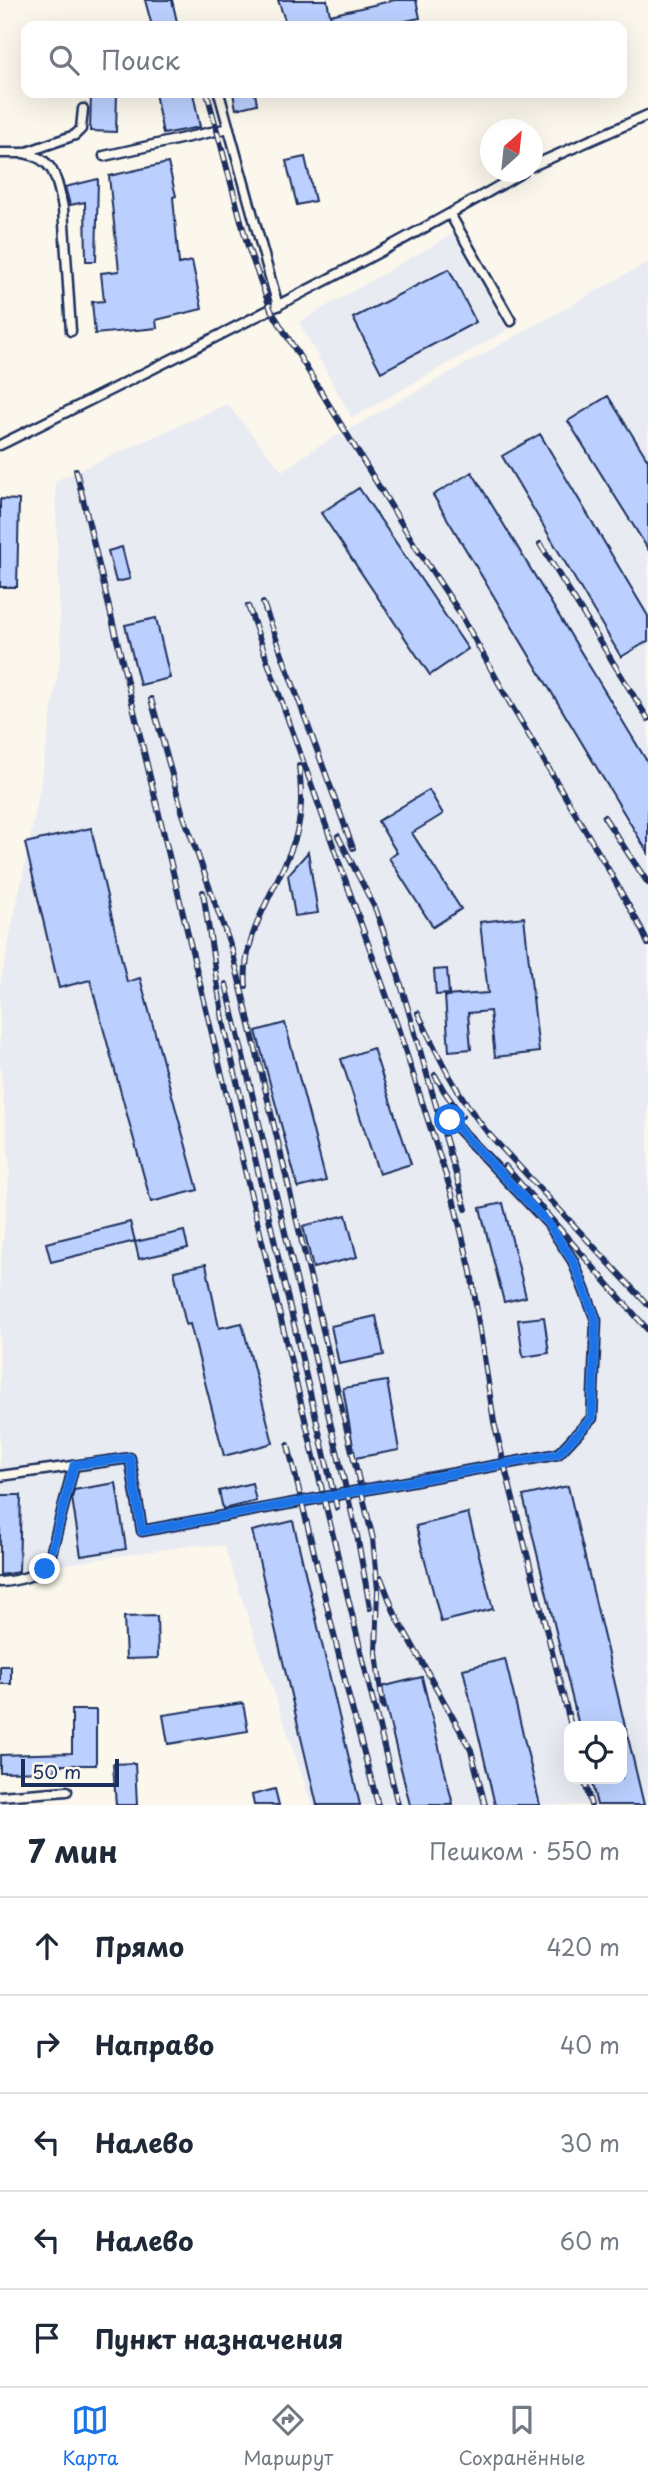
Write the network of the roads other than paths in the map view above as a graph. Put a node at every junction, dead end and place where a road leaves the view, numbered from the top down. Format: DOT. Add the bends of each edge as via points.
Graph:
graph roads {
  1 [pos="220,98"];
  2 [pos="83,109"];
  3 [pos="648,115"];
  4 [pos="229,128"];
  5 [pos="0,153"];
  6 [pos="24,153"];
  7 [pos="104,156"];
  8 [pos="543,162"];
  9 [pos="506,182"];
  10 [pos="450,214"];
  11 [pos="278,306"];
  12 [pos="511,321"];
  13 [pos="71,331"];
  14 [pos="0,445"];
  15 [pos="450,1120"];
  16 [pos="74,1465"];
  17 [pos="0,1476"];
  18 [pos="0,1582"];
  19 [pos="67,1791"];
  20 [pos="0,1796"];
  1 -- 4 [label="lane"];
  2 -- 6 [label="lane" via="81,129 75,135"];
  3 -- 8 [label="lane"];
  4 -- 7 [label="lane"];
  4 -- 11 [label="lane"];
  5 -- 6 [label="lane"];
  6 -- 13 [label="lane" via="49,164 59,192"];
  9 -- 10 [label="lane"];
  10 -- 11 [label="lane"];
  10 -- 12 [label="lane"];
  11 -- 14 [label="lane"];
  15 -- 16 [label="lane" via="548,1223 573,1261 596,1320 592,1418 558,1454 142,1531 130,1458"];
  16 -- 17 [label="lane"];
  16 -- 18 [label="lane" via="45,1569"];
  19 -- 20 [label="lane"];
}
